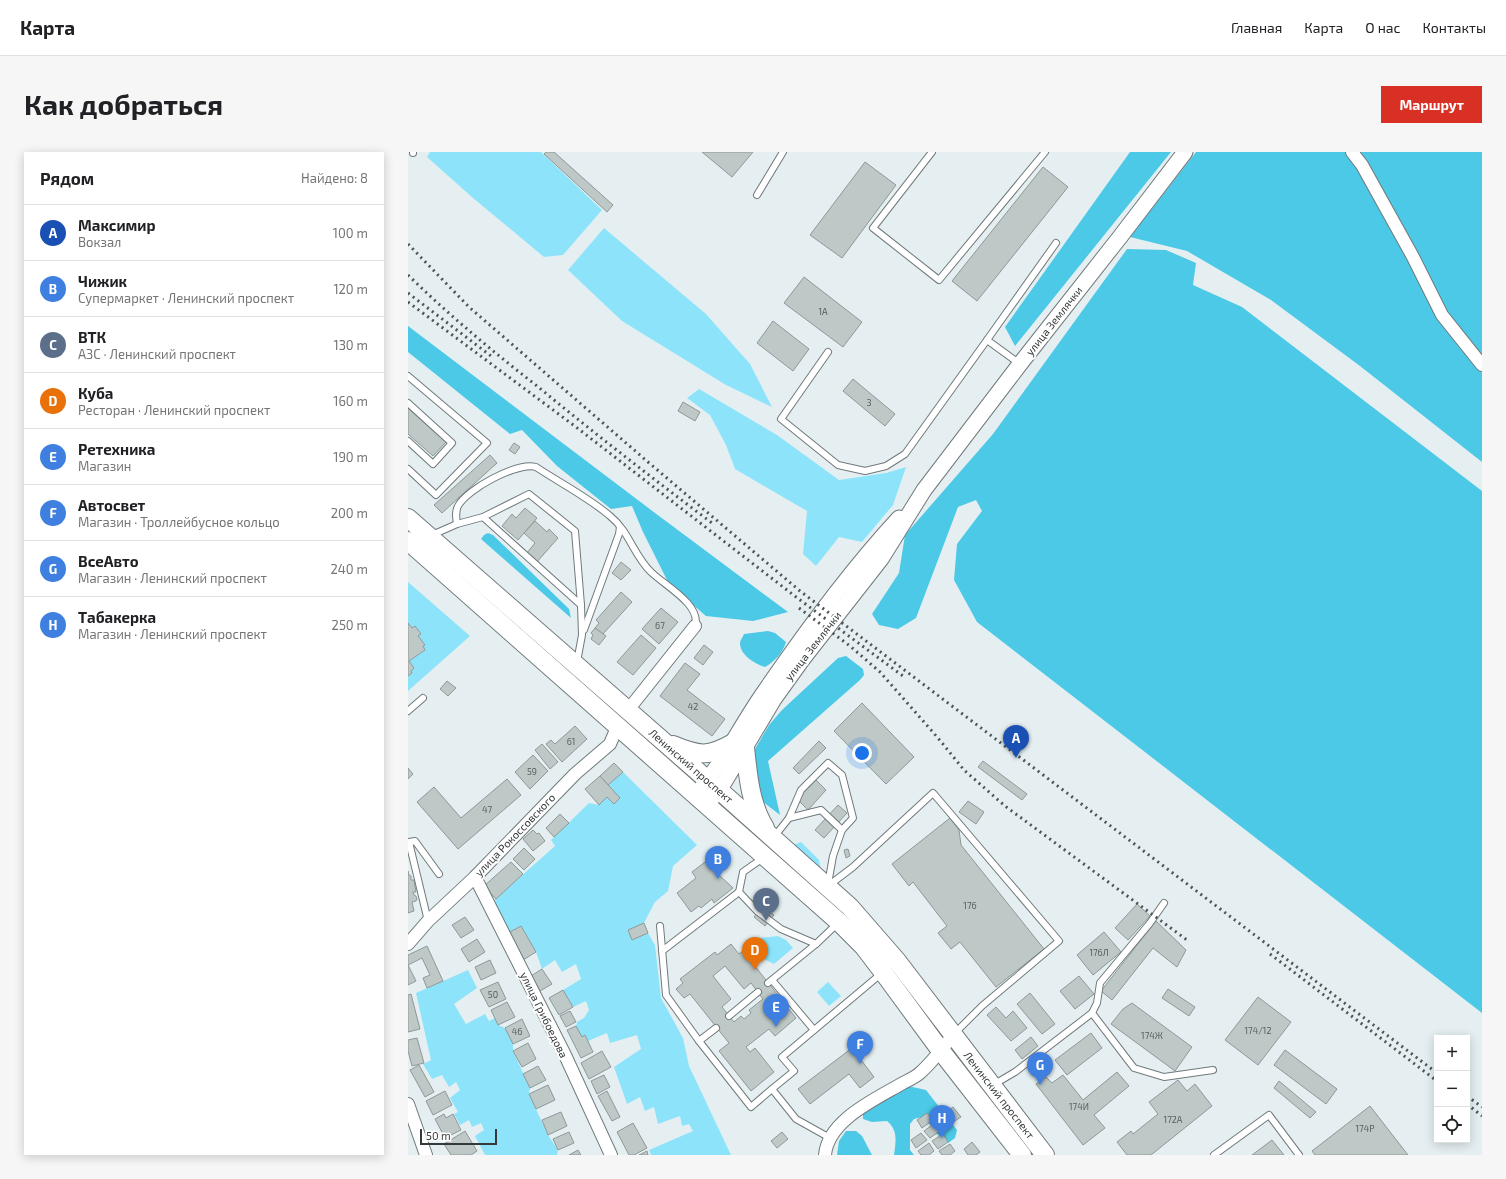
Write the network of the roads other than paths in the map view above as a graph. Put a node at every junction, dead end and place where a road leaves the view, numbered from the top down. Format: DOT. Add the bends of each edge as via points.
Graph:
graph roads {
  1 [pos="783,152"];
  2 [pos="932,152"];
  3 [pos="1045,152"];
  4 [pos="1185,152"];
  5 [pos="1352,152"];
  6 [pos="757,195"];
  7 [pos="1056,243"];
  8 [pos="988,340"];
  9 [pos="828,352"];
  10 [pos="1020,364"];
  11 [pos="1482,365"];
  12 [pos="408,376"];
  13 [pos="408,403"];
  14 [pos="408,442"];
  15 [pos="408,469"];
  16 [pos="482,517"];
  17 [pos="408,518"];
  18 [pos="457,524"];
  19 [pos="620,527"];
  20 [pos="429,536"];
  21 [pos="408,541"];
  22 [pos="581,605"];
  23 [pos="695,626"];
  24 [pos="582,635"];
  25 [pos="576,665"];
  26 [pos="422,698"];
  27 [pos="628,710"];
  28 [pos="408,711"];
  29 [pos="618,725"];
  30 [pos="661,739"];
  31 [pos="739,745"];
  32 [pos="714,785"];
  33 [pos="701,800"];
  34 [pos="789,818"];
  35 [pos="842,830"];
  36 [pos="773,839"];
  37 [pos="766,856"];
  38 [pos="439,874"];
  39 [pos="475,876"];
  40 [pos="827,887"];
  41 [pos="739,892"];
  42 [pos="1164,903"];
  43 [pos="428,921"];
  44 [pos="839,922"];
  45 [pos="660,926"];
  46 [pos="408,944"];
  47 [pos="816,944"];
  48 [pos="662,951"];
  49 [pos="883,972"];
  50 [pos="758,992"];
  51 [pos="1092,1013"];
  52 [pos="729,1016"];
  53 [pos="716,1028"];
  54 [pos="814,1030"];
  55 [pos="953,1035"];
  56 [pos="699,1041"];
  57 [pos="941,1051"];
  58 [pos="1213,1070"];
  59 [pos="992,1086"];
  60 [pos="772,1089"];
  61 [pos="408,1104"];
  62 [pos="830,1138"];
  63 [pos="426,1155"];
  64 [pos="611,1155"];
  65 [pos="825,1155"];
  66 [pos="1022,1155"];
  67 [pos="1045,1155"];
  68 [pos="1214,1155"];
  69 [pos="1299,1155"];
  1 -- 6 [label="lane"];
  2 -- 3 [label="lane" via="873,228 938,280"];
  4 -- 10 [label="street, улица Землячки"];
  5 -- 11 [label="street" via="1413,257 1442,315"];
  7 -- 8 [label="lane"];
  8 -- 9 [label="lane" via="905,454 886,466 865,471 838,465 781,419"];
  8 -- 10 [label="lane"];
  10 -- 31 [label="street, улица Землячки" via="924,490 869,550 772,680"];
  12 -- 15 [label="lane" via="487,443 436,495"];
  13 -- 14 [label="lane" via="452,443 433,464"];
  16 -- 18 [label="lane"];
  16 -- 22 [label="lane"];
  16 -- 22 [label="lane" via="529,494 574,531"];
  17 -- 20 [label="main road, Ленинский проспект"];
  18 -- 19 [label="lane" via="455,514 463,499 505,473 531,466 609,515"];
  18 -- 20 [label="lane"];
  19 -- 23 [label="lane" via="650,572 690,605 696,618"];
  19 -- 24 [label="lane"];
  20 -- 25 [label="main road, Ленинский проспект"];
  21 -- 29 [label="main road, Ленинский проспект"];
  22 -- 24 [label="lane"];
  23 -- 27 [label="street"];
  24 -- 25 [label="lane"];
  25 -- 27 [label="main road, Ленинский проспект"];
  26 -- 28 [label="lane"];
  27 -- 30 [label="main road, Ленинский проспект"];
  29 -- 33 [label="main road, Ленинский проспект"];
  29 -- 39 [label="street, улица Рокоссовского" via="610,744 575,774"];
  30 -- 31 [label="main road" via="688,751 705,754"];
  30 -- 32 [label="main road, Ленинский проспект"];
  31 -- 32 [label="street, улица Землячки"];
  31 -- 36 [label="main road" via="751,793 762,823"];
  32 -- 33 [label="street, улица Землячки"];
  32 -- 36 [label="main road, Ленинский проспект"];
  33 -- 37 [label="main road, Ленинский проспект"];
  34 -- 35 [label="lane" via="821,810"];
  34 -- 35 [label="lane" via="801,790 828,762 842,775 853,818"];
  34 -- 36 [label="lane"];
  35 -- 40 [label="lane" via="832,856"];
  36 -- 40 [label="main road, Ленинский проспект"];
  37 -- 41 [label="lane" via="742,872"];
  37 -- 44 [label="main road, Ленинский проспект"];
  38 -- 43 [label="lane" via="415,841 409,842"];
  39 -- 43 [label="street, улица Рокоссовского"];
  39 -- 64 [label="street, улица Грибоедова"];
  40 -- 55 [label="main road, Ленинский проспект" via="850,907 897,961"];
  40 -- 55 [label="lane" via="853,867 933,793 1054,935 1059,941 982,1006"];
  41 -- 47 [label="lane" via="757,911 781,929"];
  41 -- 48 [label="lane"];
  42 -- 51 [label="lane" via="1100,983"];
  43 -- 46 [label="street, улица Рокоссовского"];
  44 -- 47 [label="lane"];
  44 -- 49 [label="main road, Ленинский проспект"];
  45 -- 48 [label="lane"];
  47 -- 54 [label="lane" via="770,982"];
  48 -- 56 [label="lane" via="666,995"];
  49 -- 54 [label="lane"];
  49 -- 57 [label="main road, Ленинский проспект"];
  50 -- 52 [label="lane"];
  51 -- 58 [label="lane" via="1134,1068 1164,1077"];
  51 -- 59 [label="lane" via="1015,1072"];
  53 -- 56 [label="lane"];
  54 -- 60 [label="lane" via="782,1057 794,1071"];
  55 -- 57 [label="street"];
  55 -- 59 [label="main road, Ленинский проспект"];
  56 -- 60 [label="lane" via="750,1107"];
  57 -- 62 [label="street" via="920,1073 856,1111"];
  57 -- 66 [label="main road, Ленинский проспект"];
  59 -- 67 [label="main road, Ленинский проспект"];
  60 -- 62 [label="lane" via="796,1119"];
  61 -- 63 [label="street"];
  62 -- 65 [label="street"];
  68 -- 69 [label="lane" via="1269,1115"];
}
